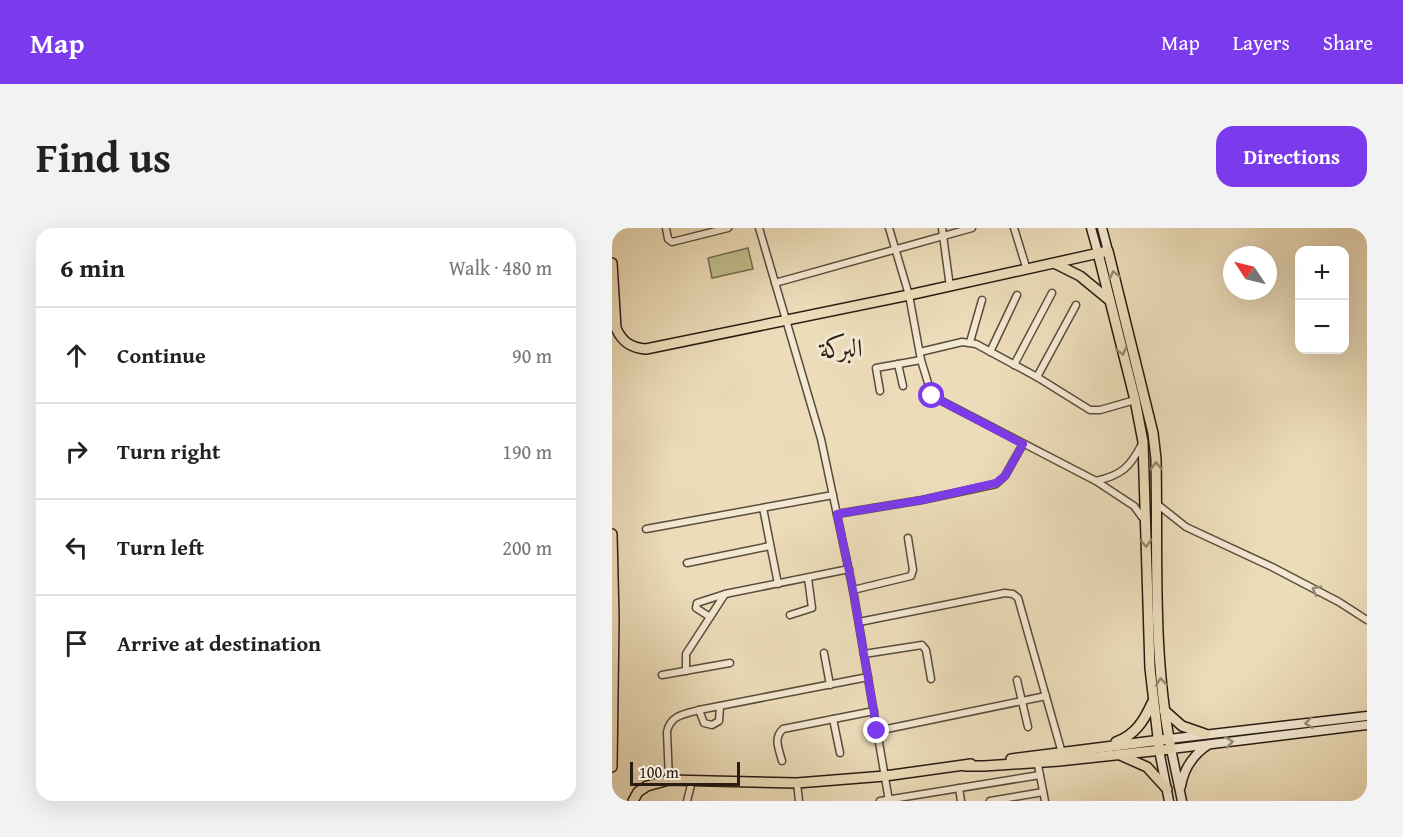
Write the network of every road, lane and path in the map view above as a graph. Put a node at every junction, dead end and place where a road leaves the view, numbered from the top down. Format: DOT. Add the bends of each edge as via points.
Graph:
graph roads {
  1 [pos="666,228"];
  2 [pos="728,228"];
  3 [pos="759,228"];
  4 [pos="891,228"];
  5 [pos="942,228"];
  6 [pos="972,228"];
  7 [pos="1014,228"];
  8 [pos="1091,228"];
  9 [pos="1102,228"];
  10 [pos="942,237"];
  11 [pos="897,248"];
  12 [pos="1108,251"];
  13 [pos="1098,253"];
  14 [pos="612,263"];
  15 [pos="1056,264"];
  16 [pos="1028,270"];
  17 [pos="775,283"];
  18 [pos="950,287"];
  19 [pos="1052,292"];
  20 [pos="1017,295"];
  21 [pos="909,296"];
  22 [pos="982,300"];
  23 [pos="1110,300"];
  24 [pos="1076,305"];
  25 [pos="786,320"];
  26 [pos="970,342"];
  27 [pos="920,352"];
  28 [pos="990,352"];
  29 [pos="921,360"];
  30 [pos="898,364"];
  31 [pos="1014,365"];
  32 [pos="1037,376"];
  33 [pos="903,386"];
  34 [pos="880,392"];
  35 [pos="1135,400"];
  36 [pos="1143,442"];
  37 [pos="1023,444"];
  38 [pos="1096,481"];
  39 [pos="833,495"];
  40 [pos="1157,504"];
  41 [pos="763,508"];
  42 [pos="837,514"];
  43 [pos="1145,522"];
  44 [pos="646,529"];
  45 [pos="612,534"];
  46 [pos="908,538"];
  47 [pos="770,546"];
  48 [pos="687,563"];
  49 [pos="849,569"];
  50 [pos="808,578"];
  51 [pos="778,584"];
  52 [pos="853,590"];
  53 [pos="725,594"];
  54 [pos="790,615"];
  55 [pos="710,617"];
  56 [pos="1367,620"];
  57 [pos="858,622"];
  58 [pos="824,653"];
  59 [pos="864,654"];
  60 [pos="730,663"];
  61 [pos="686,671"];
  62 [pos="662,675"];
  63 [pos="868,677"];
  64 [pos="931,680"];
  65 [pos="1017,680"];
  66 [pos="830,685"];
  67 [pos="1046,696"];
  68 [pos="1022,701"];
  69 [pos="1153,701"];
  70 [pos="720,706"];
  71 [pos="699,710"];
  72 [pos="1163,710"];
  73 [pos="874,711"];
  74 [pos="1367,716"];
  75 [pos="833,719"];
  76 [pos="1367,725"];
  77 [pos="1028,727"];
  78 [pos="877,731"];
  79 [pos="1205,735"];
  80 [pos="1170,744"];
  81 [pos="1209,744"];
  82 [pos="1109,745"];
  83 [pos="1159,746"];
  84 [pos="840,753"];
  85 [pos="1062,753"];
  86 [pos="1118,754"];
  87 [pos="1037,759"];
  88 [pos="782,761"];
  89 [pos="612,767"];
  90 [pos="1040,775"];
  91 [pos="885,777"];
  92 [pos="669,780"];
  93 [pos="692,781"];
  94 [pos="797,783"];
  95 [pos="959,788"];
  96 [pos="1167,789"];
  97 [pos="1043,792"];
  98 [pos="1181,796"];
  99 [pos="636,797"];
  100 [pos="923,797"];
  101 [pos="889,800"];
  102 [pos="687,801"];
  103 [pos="799,801"];
  104 [pos="880,801"];
  105 [pos="961,801"];
  106 [pos="990,801"];
  107 [pos="1045,801"];
  108 [pos="1169,801"];
  1 -- 2 [label="street" via="672,242"];
  3 -- 17 [label="street"];
  4 -- 11 [label="street"];
  5 -- 10 [label="street"];
  6 -- 10 [label="street"];
  7 -- 16 [label="street"];
  8 -- 13 [label="main road"];
  9 -- 12 [label="main road"];
  10 -- 11 [label="street"];
  10 -- 18 [label="street"];
  11 -- 17 [label="street"];
  11 -- 21 [label="street"];
  12 -- 13 [label="highway"];
  40 -- 12 [label="highway, one-way" via="1156,459 1149,416"];
  13 -- 15 [label="highway"];
  13 -- 23 [label="highway"];
  14 -- 25 [label="highway" via="616,328 631,346 646,349"];
  15 -- 16 [label="highway"];
  15 -- 23 [label="highway" via="1080,276"];
  16 -- 18 [label="highway"];
  17 -- 25 [label="street"];
  18 -- 21 [label="highway"];
  19 -- 31 [label="street"];
  20 -- 28 [label="street"];
  21 -- 25 [label="highway"];
  21 -- 27 [label="street"];
  22 -- 26 [label="street"];
  23 -- 35 [label="highway, one-way"];
  24 -- 32 [label="street"];
  25 -- 39 [label="street"];
  26 -- 27 [label="street"];
  26 -- 28 [label="street"];
  27 -- 29 [label="street"];
  28 -- 31 [label="street"];
  29 -- 30 [label="street"];
  29 -- 37 [label="street" via="930,393 937,400"];
  30 -- 33 [label="street"];
  30 -- 34 [label="street" via="876,368"];
  31 -- 32 [label="street"];
  32 -- 35 [label="street" via="1090,410"];
  35 -- 36 [label="highway"];
  36 -- 38 [label="street" via="1123,471"];
  36 -- 43 [label="highway"];
  37 -- 38 [label="street"];
  37 -- 42 [label="street" via="1005,476 996,483"];
  38 -- 43 [label="street" via="1134,506"];
  39 -- 41 [label="street"];
  39 -- 42 [label="street"];
  56 -- 40 [label="street, one-way" via="1282,572 1186,526"];
  72 -- 40 [label="highway, one-way"];
  41 -- 44 [label="street"];
  41 -- 47 [label="street"];
  42 -- 49 [label="street"];
  43 -- 69 [label="highway, one-way"];
  45 -- 89 [label="highway"];
  46 -- 52 [label="street" via="913,570 910,576"];
  47 -- 48 [label="street"];
  47 -- 51 [label="street"];
  49 -- 50 [label="street"];
  49 -- 52 [label="street"];
  50 -- 51 [label="street"];
  50 -- 54 [label="street" via="812,608"];
  51 -- 53 [label="street"];
  52 -- 57 [label="street"];
  53 -- 55 [label="street"];
  53 -- 55 [label="street" via="697,603 696,608"];
  55 -- 61 [label="street" via="686,654"];
  57 -- 59 [label="street"];
  57 -- 67 [label="street" via="1013,594 1018,598"];
  58 -- 66 [label="street"];
  59 -- 63 [label="street"];
  59 -- 64 [label="street" via="922,645"];
  60 -- 61 [label="street"];
  61 -- 62 [label="street"];
  63 -- 66 [label="street"];
  63 -- 73 [label="street"];
  65 -- 68 [label="street"];
  66 -- 70 [label="street"];
  67 -- 68 [label="street"];
  67 -- 85 [label="street"];
  68 -- 77 [label="street"];
  68 -- 78 [label="street"];
  69 -- 82 [label="highway" via="1140,726"];
  69 -- 83 [label="highway"];
  70 -- 71 [label="street"];
  70 -- 71 [label="street" via="719,721 712,725 704,723"];
  71 -- 92 [label="street" via="678,716 668,725"];
  72 -- 79 [label="highway" via="1182,726"];
  72 -- 80 [label="highway"];
  73 -- 75 [label="street"];
  73 -- 78 [label="street"];
  74 -- 79 [label="main road, one-way"];
  75 -- 84 [label="street"];
  75 -- 88 [label="street" via="780,731 777,740"];
  81 -- 76 [label="main road, one-way"];
  78 -- 91 [label="street"];
  79 -- 80 [label="main road"];
  80 -- 81 [label="main road"];
  80 -- 83 [label="highway"];
  80 -- 98 [label="main road"];
  81 -- 98 [label="main road" via="1188,764"];
  82 -- 83 [label="highway"];
  82 -- 85 [label="highway"];
  83 -- 86 [label="highway"];
  83 -- 96 [label="main road"];
  85 -- 87 [label="highway"];
  86 -- 87 [label="highway"];
  86 -- 96 [label="highway" via="1147,767"];
  87 -- 90 [label="street"];
  87 -- 91 [label="highway"];
  90 -- 95 [label="street"];
  90 -- 97 [label="street"];
  91 -- 94 [label="highway"];
  91 -- 101 [label="street"];
  92 -- 93 [label="highway"];
  92 -- 99 [label="highway" via="658,781"];
  93 -- 94 [label="highway"];
  93 -- 102 [label="street"];
  94 -- 103 [label="street"];
  95 -- 100 [label="street"];
  95 -- 105 [label="street"];
  96 -- 108 [label="main road"];
  97 -- 106 [label="street"];
  97 -- 107 [label="street"];
  100 -- 101 [label="street"];
  101 -- 104 [label="street"];
}
